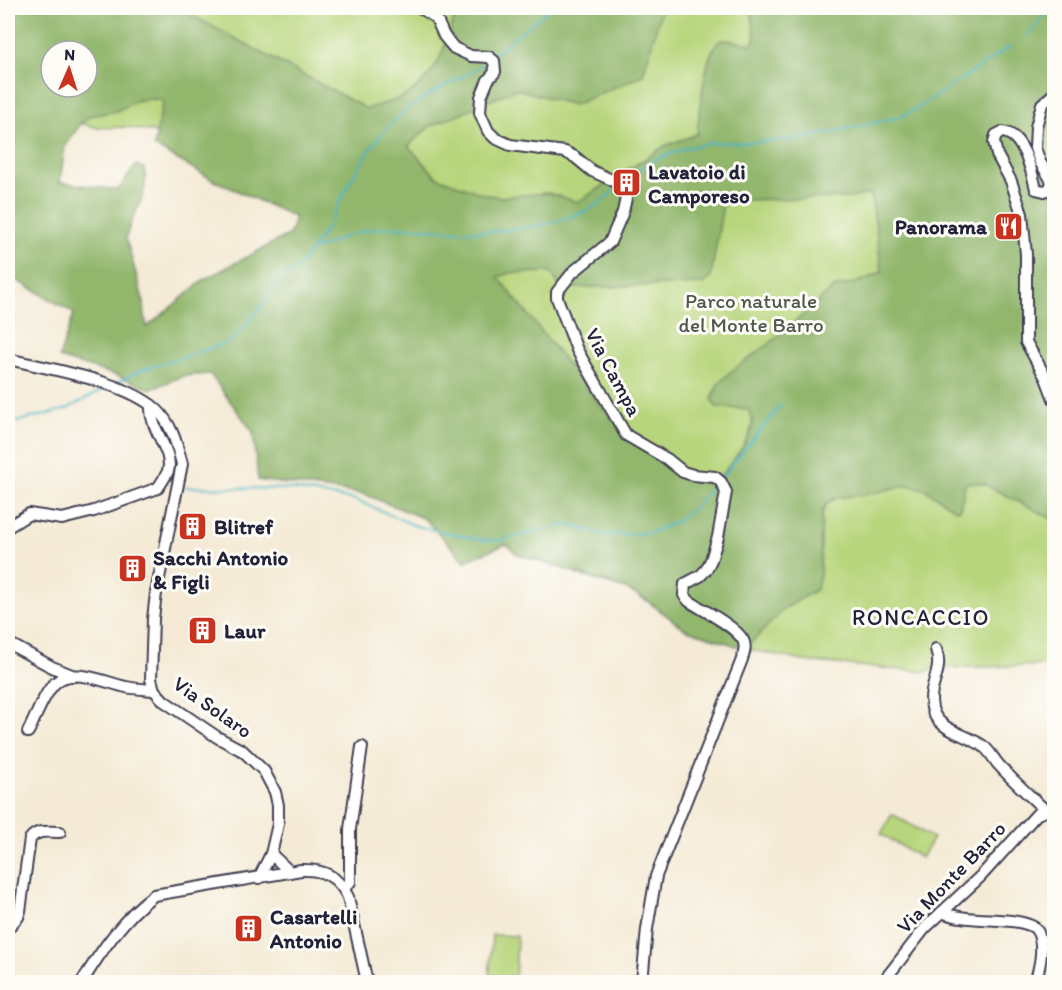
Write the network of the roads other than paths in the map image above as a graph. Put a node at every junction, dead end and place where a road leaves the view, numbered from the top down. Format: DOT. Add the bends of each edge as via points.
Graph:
graph roads {
  1 [pos="421,8"];
  2 [pos="1054,93"];
  3 [pos="8,359"];
  4 [pos="1054,399"];
  5 [pos="154,408"];
  6 [pos="8,527"];
  7 [pos="8,643"];
  8 [pos="936,649"];
  9 [pos="74,676"];
  10 [pos="154,690"];
  11 [pos="28,732"];
  12 [pos="362,747"];
  13 [pos="1050,809"];
  14 [pos="60,832"];
  15 [pos="272,854"];
  16 [pos="290,872"];
  17 [pos="259,878"];
  18 [pos="344,888"];
  19 [pos="942,912"];
  20 [pos="8,928"];
  21 [pos="82,982"];
  22 [pos="367,982"];
  23 [pos="642,982"];
  24 [pos="883,982"];
  25 [pos="1035,982"];
  1 -- 23 [label="street, Via Campa" via="436,18 454,48 491,59 495,72 481,96 480,113 495,138 510,145 565,152 622,188 626,198 623,212 610,242 573,272 557,292 558,298 577,350 626,435 683,472 715,477 726,492 715,549 706,570 685,584 684,595 731,628 743,639 745,647 656,876"];
  2 -- 4 [label="street" via="1042,104 1035,148 1052,182 1050,189 1036,189 1027,159 1013,136 1002,132 994,142 1022,214 1026,342"];
  3 -- 5 [label="street" via="121,389"];
  5 -- 6 [label="street" via="150,416 167,450 169,469 158,488 62,519 29,514"];
  5 -- 10 [label="street, Via Solaro" via="170,427 182,464 153,619 150,665"];
  7 -- 9 [label="street"];
  8 -- 13 [label="street" via="940,660 931,696 937,719 984,747"];
  9 -- 10 [label="street"];
  9 -- 11 [label="street" via="62,677 53,684"];
  10 -- 15 [label="street, Via Solaro" via="164,701 243,751 264,771 278,805"];
  12 -- 18 [label="street" via="350,829 350,882"];
  13 -- 19 [label="street, Via Monte Barro" via="1037,814"];
  14 -- 20 [label="street" via="41,831 30,838 20,911"];
  15 -- 16 [label="street"];
  15 -- 17 [label="street, Via Solaro"];
  16 -- 17 [label="street"];
  16 -- 18 [label="street" via="316,870 332,876"];
  17 -- 21 [label="street" via="154,896 114,936"];
  18 -- 22 [label="street"];
  19 -- 24 [label="street, Via Monte Barro"];
  19 -- 25 [label="street" via="966,919 1035,927 1041,939"];
}
